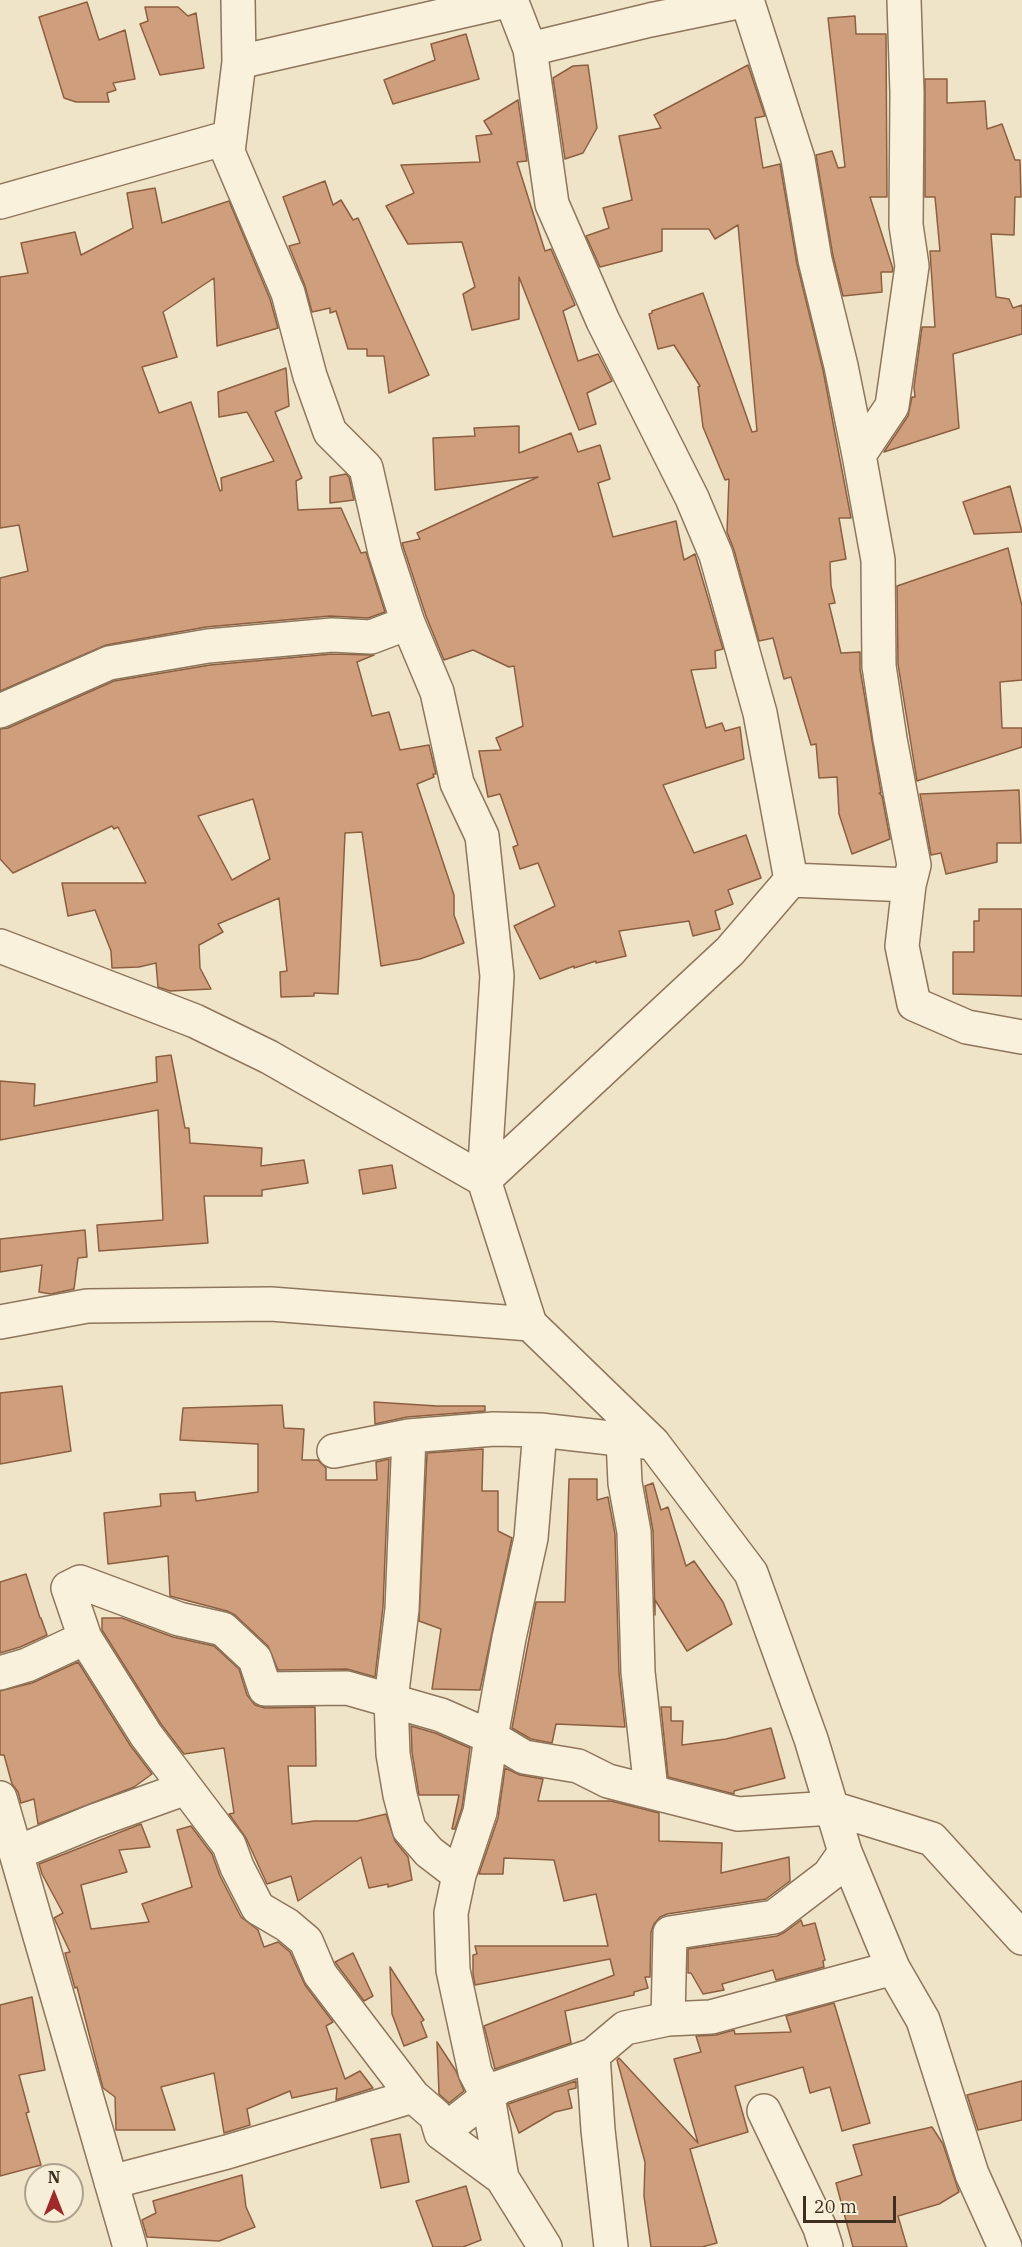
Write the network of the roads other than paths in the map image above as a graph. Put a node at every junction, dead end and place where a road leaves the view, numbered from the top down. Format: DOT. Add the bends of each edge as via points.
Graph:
graph roads {
  1 [pos="238,0"];
  2 [pos="511,0"];
  3 [pos="904,0"];
  4 [pos="530,49"];
  5 [pos="239,62"];
  6 [pos="230,137"];
  7 [pos="0,202"];
  8 [pos="859,455"];
  9 [pos="408,623"];
  10 [pos="0,711"];
  11 [pos="791,880"];
  12 [pos="909,885"];
  13 [pos="0,946"];
  14 [pos="1022,1037"];
  15 [pos="484,1180"];
  16 [pos="0,1322"];
  17 [pos="530,1324"];
  18 [pos="540,1430"];
  19 [pos="409,1436"];
  20 [pos="638,1441"];
  21 [pos="334,1451"];
  22 [pos="85,1638"];
  23 [pos="0,1673"];
  24 [pos="391,1700"];
  25 [pos="491,1737"];
  26 [pos="186,1788"];
  27 [pos="651,1790"];
  28 [pos="0,1798"];
  29 [pos="832,1808"];
  30 [pos="845,1852"];
  31 [pos="16,1853"];
  32 [pos="459,1875"];
  33 [pos="1022,1938"];
  34 [pos="893,1968"];
  35 [pos="668,2019"];
  36 [pos="593,2055"];
  37 [pos="413,2096"];
  38 [pos="488,2097"];
  39 [pos="764,2111"];
  40 [pos="441,2133"];
  41 [pos="502,2178"];
  42 [pos="111,2182"];
  43 [pos="130,2247"];
  44 [pos="544,2247"];
  45 [pos="611,2247"];
  46 [pos="826,2247"];
  47 [pos="1005,2247"];
  1 -- 5 [label="street"];
  2 -- 4 [label="street"];
  2 -- 5 [label="street"];
  3 -- 8 [label="street" via="906,225 912,266 892,406"];
  4 -- 8 [label="street" via="747,0 798,159 814,260"];
  4 -- 11 [label="street" via="552,204 603,321 692,498 716,555 760,713"];
  5 -- 6 [label="street"];
  6 -- 7 [label="street"];
  6 -- 9 [label="street" via="228,152 288,293 330,432 366,468 385,552"];
  8 -- 12 [label="street" via="878,560 879,666 914,865"];
  9 -- 10 [label="street" via="371,637 332,635 208,646 110,663"];
  9 -- 15 [label="street" via="437,692 457,783 482,836 497,976"];
  11 -- 12 [label="street"];
  11 -- 15 [label="street" via="730,951"];
  12 -- 14 [label="street" via="902,946 914,1004 967,1027"];
  13 -- 15 [label="street" via="195,1022 269,1056"];
  15 -- 17 [label="street"];
  16 -- 17 [label="street" via="87,1306 271,1304"];
  17 -- 20 [label="street"];
  18 -- 19 [label="street" via="494,1429"];
  18 -- 20 [label="street"];
  18 -- 25 [label="street" via="531,1538"];
  19 -- 21 [label="street"];
  19 -- 24 [label="street" via="402,1609"];
  20 -- 27 [label="street" via="625,1483 634,1532 638,1672"];
  20 -- 29 [label="street" via="751,1573 812,1739"];
  22 -- 23 [label="street"];
  22 -- 24 [label="street" via="68,1588 80,1582 179,1619 223,1629 255,1659 265,1689 347,1688"];
  22 -- 26 [label="street" via="146,1735"];
  24 -- 25 [label="street" via="441,1715"];
  24 -- 32 [label="street" via="393,1754 410,1829 429,1852"];
  25 -- 27 [label="street" via="524,1757 578,1766 608,1781"];
  25 -- 32 [label="street" via="480,1812"];
  26 -- 31 [label="street"];
  26 -- 37 [label="street" via="229,1845 258,1908 306,1941 320,1974"];
  27 -- 29 [label="street" via="738,1814"];
  28 -- 31 [label="street"];
  29 -- 30 [label="street"];
  29 -- 33 [label="street" via="932,1839"];
  30 -- 34 [label="street"];
  30 -- 35 [label="street" via="829,1875 774,1917 670,1933"];
  31 -- 42 [label="street"];
  32 -- 38 [label="street" via="451,1912 453,1970 476,2072"];
  34 -- 35 [label="street" via="711,2017"];
  34 -- 47 [label="street" via="923,2020 972,2174"];
  35 -- 36 [label="street" via="625,2028"];
  36 -- 38 [label="street" via="500,2087"];
  36 -- 45 [label="street"];
  37 -- 40 [label="street" via="436,2116"];
  37 -- 42 [label="street"];
  38 -- 40 [label="street"];
  38 -- 41 [label="street"];
  39 -- 46 [label="street"];
  40 -- 41 [label="street"];
  41 -- 44 [label="street"];
  42 -- 43 [label="street"];
}
